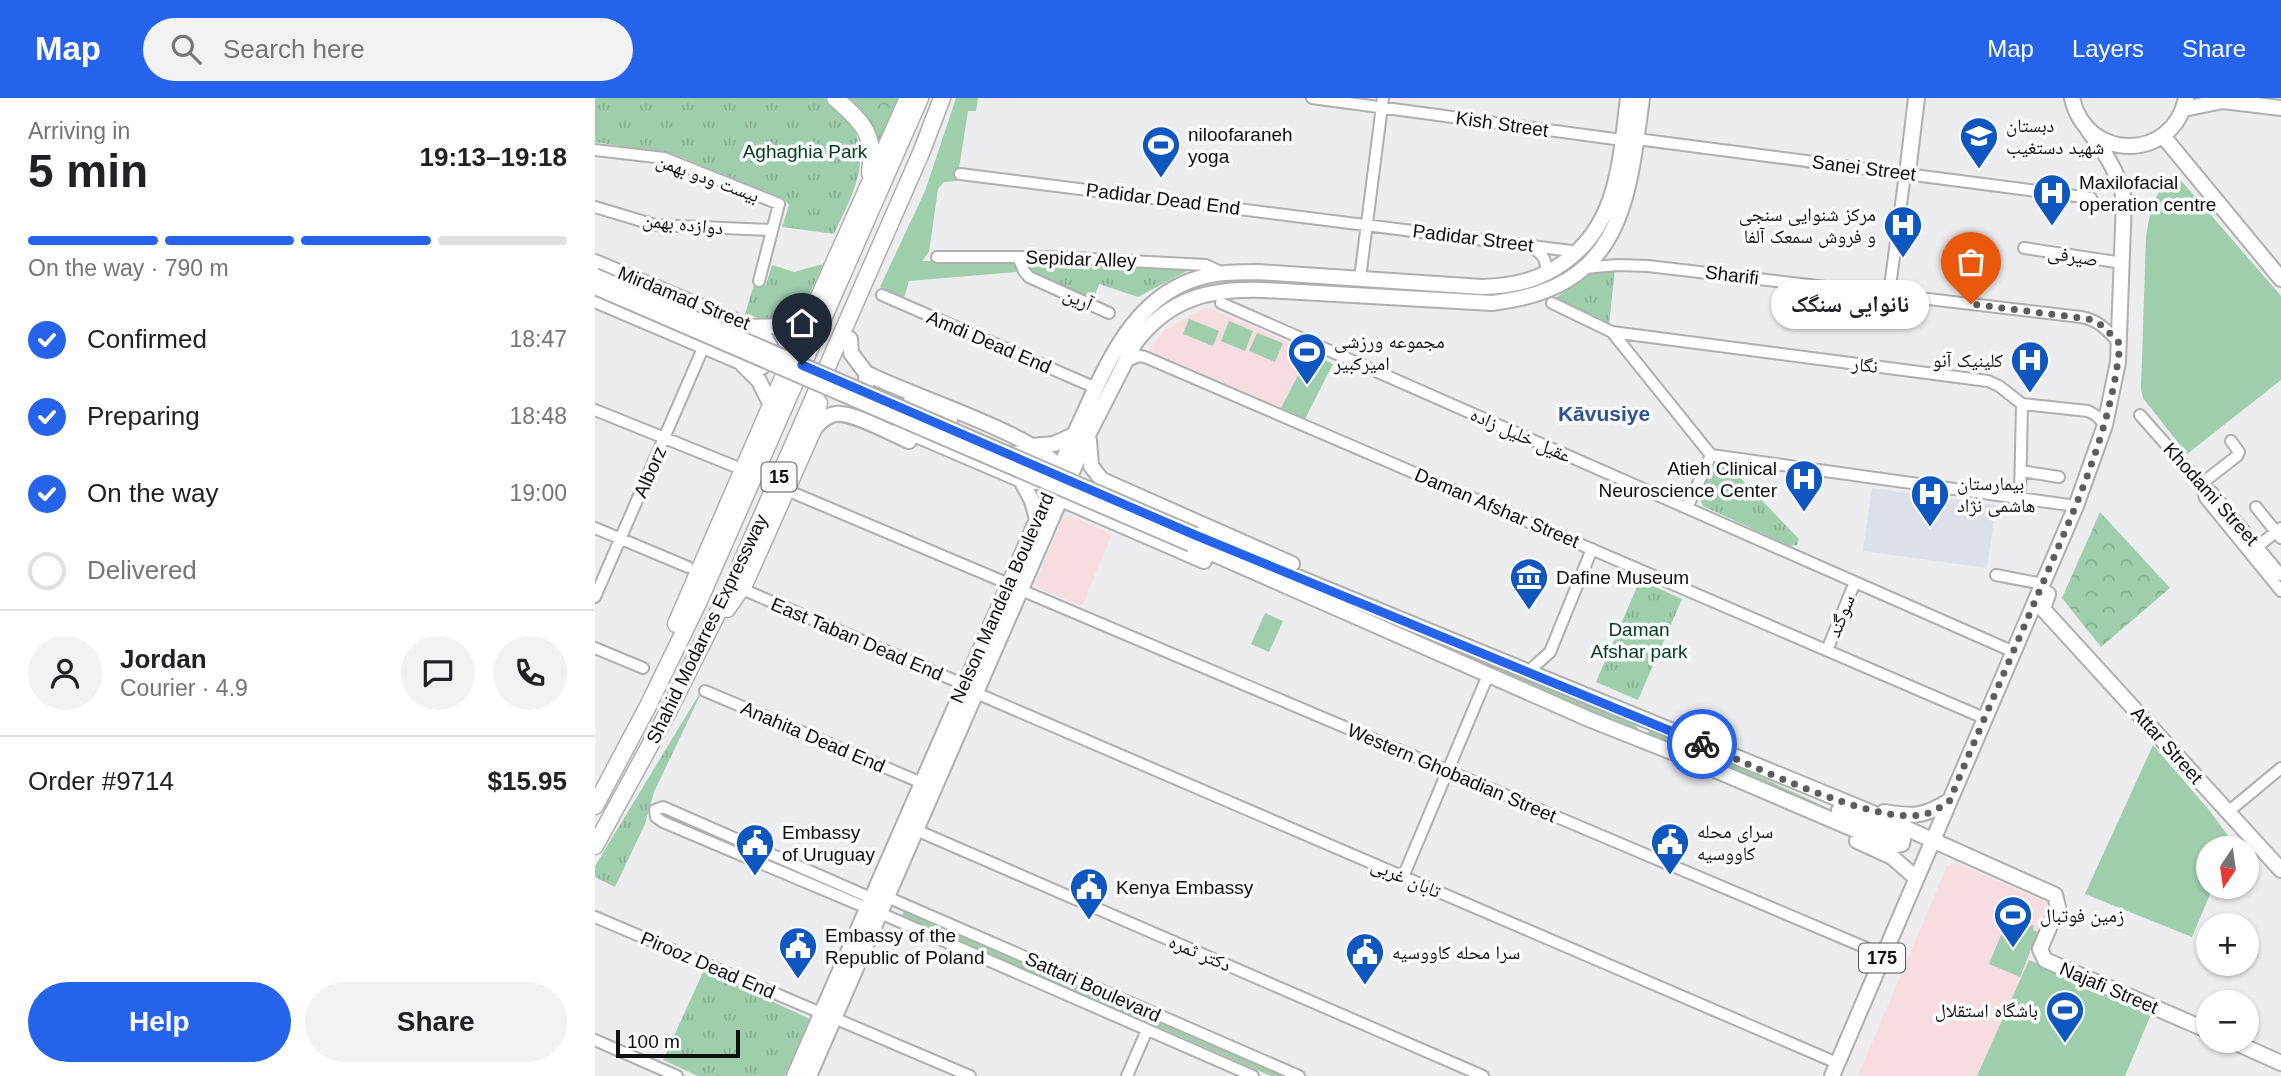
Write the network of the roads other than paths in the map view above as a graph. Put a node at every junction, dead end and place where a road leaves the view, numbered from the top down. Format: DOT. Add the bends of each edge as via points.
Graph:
graph roads {
  1 [pos="835,98"];
  2 [pos="908,98"];
  3 [pos="919,98"];
  4 [pos="943,98"];
  5 [pos="1312,98"];
  6 [pos="1628,98"];
  7 [pos="1642,98"];
  8 [pos="1917,98"];
  9 [pos="2061,98"];
  10 [pos="2072,98"];
  11 [pos="2221,99"];
  12 [pos="1382,103"];
  13 [pos="2185,104"];
  14 [pos="2281,108"];
  15 [pos="2077,114"];
  16 [pos="2088,130"];
  17 [pos="2163,136"];
  18 [pos="1630,140"];
  19 [pos="595,150"];
  20 [pos="960,174"];
  21 [pos="1905,174"];
  22 [pos="2091,198"];
  23 [pos="861,202"];
  24 [pos="595,207"];
  25 [pos="1367,225"];
  26 [pos="772,230"];
  27 [pos="1527,245"];
  28 [pos="2024,248"];
  29 [pos="1579,252"];
  30 [pos="937,257"];
  31 [pos="1018,257"];
  32 [pos="595,262"];
  33 [pos="2123,263"];
  34 [pos="1584,268"];
  35 [pos="1223,273"];
  36 [pos="1546,274"];
  37 [pos="595,276"];
  38 [pos="631,278"];
  39 [pos="1360,278"];
  40 [pos="2281,279"];
  41 [pos="759,281"];
  42 [pos="595,287"];
  43 [pos="1889,294"];
  44 [pos="882,295"];
  45 [pos="674,296"];
  46 [pos="595,300"];
  47 [pos="1221,303"];
  48 [pos="1552,303"];
  49 [pos="813,311"];
  50 [pos="627,313"];
  51 [pos="1109,313"];
  52 [pos="658,327"];
  53 [pos="750,327"];
  54 [pos="1612,332"];
  55 [pos="727,339"];
  56 [pos="850,339"];
  57 [pos="2120,344"];
  58 [pos="704,346"];
  59 [pos="736,360"];
  60 [pos="1125,362"];
  61 [pos="866,373"];
  62 [pos="1096,388"];
  63 [pos="2022,404"];
  64 [pos="771,405"];
  65 [pos="595,411"];
  66 [pos="2140,415"];
  67 [pos="2105,425"];
  68 [pos="813,429"];
  69 [pos="1090,433"];
  70 [pos="1074,435"];
  71 [pos="664,438"];
  72 [pos="2231,441"];
  73 [pos="1030,446"];
  74 [pos="1711,455"];
  75 [pos="1067,463"];
  76 [pos="734,466"];
  77 [pos="2021,471"];
  78 [pos="2059,477"];
  79 [pos="2200,484"];
  80 [pos="1025,486"];
  81 [pos="1125,492"];
  82 [pos="796,494"];
  83 [pos="2020,498"];
  84 [pos="1061,499"];
  85 [pos="2076,506"];
  86 [pos="2256,506"];
  87 [pos="1687,508"];
  88 [pos="1037,519"];
  89 [pos="1111,521"];
  90 [pos="595,528"];
  91 [pos="2279,532"];
  92 [pos="621,539"];
  93 [pos="1193,540"];
  94 [pos="1592,549"];
  95 [pos="2253,550"];
  96 [pos="688,567"];
  97 [pos="1996,575"];
  98 [pos="2281,575"];
  99 [pos="2044,581"];
  100 [pos="1855,582"];
  101 [pos="1015,587"];
  102 [pos="2281,591"];
  103 [pos="749,593"];
  104 [pos="595,597"];
  105 [pos="1383,612"];
  106 [pos="708,633"];
  107 [pos="1408,639"];
  108 [pos="595,648"];
  109 [pos="1827,650"];
  110 [pos="2014,652"];
  111 [pos="643,668"];
  112 [pos="1528,671"];
  113 [pos="1487,675"];
  114 [pos="970,689"];
  115 [pos="705,691"];
  116 [pos="648,706"];
  117 [pos="1616,708"];
  118 [pos="1985,718"];
  119 [pos="1623,733"];
  120 [pos="2281,768"];
  121 [pos="1448,771"];
  122 [pos="1792,782"];
  123 [pos="922,783"];
  124 [pos="1767,792"];
  125 [pos="1949,802"];
  126 [pos="595,806"];
  127 [pos="1863,809"];
  128 [pos="2228,812"];
  129 [pos="916,830"];
  130 [pos="1933,837"];
  131 [pos="595,846"];
  132 [pos="2281,870"];
  133 [pos="1403,877"];
  134 [pos="1916,878"];
  135 [pos="887,897"];
  136 [pos="867,903"];
  137 [pos="905,905"];
  138 [pos="595,917"];
  139 [pos="897,921"];
  140 [pos="1883,956"];
  141 [pos="827,1016"];
  142 [pos="2196,1025"];
  143 [pos="1147,1030"];
  144 [pos="595,1040"];
  145 [pos="2259,1053"];
  146 [pos="2281,1063"];
  147 [pos="1834,1070"];
  148 [pos="677,1076"];
  149 [pos="794,1076"];
  150 [pos="809,1076"];
  151 [pos="970,1076"];
  152 [pos="1126,1076"];
  153 [pos="1253,1076"];
  154 [pos="1299,1076"];
  155 [pos="1483,1076"];
  1 -- 23 [label="highway" via="869,135 871,167"];
  2 -- 23 [label="highway"];
  3 -- 116 [label="highway, Shahid Modarres Expressway / 15" via="699,601"];
  4 -- 56 [label="highway" via="939,128"];
  4 -- 106 [label="highway, Shahid Modarres Expressway / 15"];
  5 -- 12 [label="street, Kish Street"];
  6 -- 18 [label="main road, Nelson Mandela Boulevard"];
  7 -- 18 [label="main road, Nelson Mandela Boulevard"];
  8 -- 21 [label="street"];
  9 -- 15 [label="main road"];
  10 -- 15 [label="main road"];
  11 -- 13 [label="main road"];
  11 -- 14 [label="main road"];
  12 -- 18 [label="street, Kish Street"];
  12 -- 25 [label="street"];
  13 -- 17 [label="main road"];
  15 -- 16 [label="main road"];
  16 -- 17 [label="main road" via="2109,143 2125,146"];
  16 -- 33 [label="main road, 175" via="2121,185"];
  17 -- 40 [label="main road"];
  18 -- 21 [label="street, Sanei Street"];
  18 -- 29 [label="main road, Nelson Mandela Boulevard" via="1605,216"];
  18 -- 34 [label="main road, Nelson Mandela Boulevard" via="1630,184 1618,221"];
  19 -- 26 [label="street, بیست ودو بهمن" via="664,158 779,204"];
  20 -- 25 [label="street, Padidar Dead End"];
  21 -- 22 [label="street, Sanei Street"];
  21 -- 43 [label="street"];
  23 -- 49 [label="highway"];
  24 -- 26 [label="street, دوازده بهمن" via="655,225"];
  25 -- 27 [label="street, Padidar Street"];
  25 -- 39 [label="street"];
  26 -- 41 [label="street"];
  27 -- 29 [label="street, Padidar Street"];
  27 -- 36 [label="street" via="1543,256"];
  28 -- 33 [label="street, صیرفی"];
  29 -- 36 [label="main road, Nelson Mandela Boulevard"];
  30 -- 31 [label="street, Sepidar Alley"];
  31 -- 35 [label="street, Sepidar Alley" via="1206,265"];
  31 -- 51 [label="street, آرین" via="1029,277"];
  32 -- 38 [label="main road, Mirdamad Street"];
  33 -- 57 [label="main road, 175"];
  34 -- 43 [label="street, Sharifi" via="1648,266"];
  34 -- 60 [label="main road, Nelson Mandela Boulevard" via="1542,293 1492,303 1251,289 1211,293 1162,315 1143,333"];
  35 -- 39 [label="main road, Nelson Mandela Boulevard"];
  35 -- 62 [label="main road, Nelson Mandela Boulevard" via="1188,282 1144,310 1123,335"];
  36 -- 39 [label="main road, Nelson Mandela Boulevard" via="1495,286"];
  37 -- 55 [label="main road, bridge"];
  38 -- 45 [label="main road, Mirdamad Street"];
  38 -- 50 [label="main road" via="641,300 635,311"];
  42 -- 55 [label="main road, bridge"];
  43 -- 57 [label="street, Sharifi" via="2089,319"];
  44 -- 62 [label="street, Amdi Dead End"];
  45 -- 52 [label="main road" via="656,306 653,320"];
  45 -- 53 [label="main road, Mirdamad Street"];
  46 -- 50 [label="main road, Mirdamad Street"];
  47 -- 87 [label="street, عقیل خلیل زاده"];
  48 -- 54 [label="street"];
  49 -- 53 [label="main road, Mirdamad Street" via="786,326"];
  49 -- 64 [label="highway"];
  50 -- 52 [label="main road, Mirdamad Street"];
  52 -- 58 [label="main road, Mirdamad Street"];
  53 -- 59 [label="main road" via="769,344 768,360 758,367"];
  54 -- 63 [label="street, نگار" via="1988,381"];
  54 -- 74 [label="street"];
  55 -- 73 [label="main road, bridge" via="788,352 1005,442"];
  55 -- 80 [label="main road, bridge" via="778,375"];
  55 -- 93 [label="main road, bridge"];
  56 -- 61 [label="main road" via="851,353"];
  56 -- 68 [label="highway" via="820,397"];
  57 -- 67 [label="main road, 175"];
  58 -- 59 [label="main road, Mirdamad Street"];
  58 -- 71 [label="street, Alborz"];
  59 -- 64 [label="main road" via="759,381"];
  60 -- 69 [label="main road, Nelson Mandela Boulevard"];
  60 -- 94 [label="street, Daman Afshar Street" via="1145,357"];
  61 -- 73 [label="main road"];
  61 -- 80 [label="main road" via="866,389 873,401 995,454 1034,457 1042,466 1041,477"];
  62 -- 70 [label="main road, Nelson Mandela Boulevard"];
  63 -- 67 [label="street, نگار" via="2088,411"];
  63 -- 77 [label="street"];
  64 -- 116 [label="highway" via="661,661"];
  65 -- 71 [label="street"];
  66 -- 79 [label="street, Khodami Street"];
  67 -- 85 [label="main road, 175"];
  68 -- 80 [label="main road" via="830,415 845,415"];
  68 -- 106 [label="highway" via="740,593"];
  69 -- 75 [label="main road, Nelson Mandela Boulevard"];
  69 -- 81 [label="main road" via="1094,470 1102,480"];
  70 -- 73 [label="main road" via="1054,444"];
  70 -- 75 [label="main road, Nelson Mandela Boulevard"];
  71 -- 76 [label="street"];
  71 -- 92 [label="street, Alborz"];
  72 -- 79 [label="street" via="2237,456"];
  73 -- 75 [label="main road"];
  74 -- 83 [label="street"];
  74 -- 87 [label="street"];
  75 -- 84 [label="main road, Nelson Mandela Boulevard"];
  75 -- 88 [label="main road, Nelson Mandela Boulevard"];
  77 -- 78 [label="street"];
  77 -- 83 [label="street"];
  79 -- 95 [label="street, Khodami Street" via="2213,493"];
  80 -- 88 [label="main road"];
  81 -- 89 [label="main road" via="1106,501 1105,512"];
  81 -- 105 [label="main road" via="1354,591"];
  82 -- 101 [label="street, Western Ghobadian Street"];
  83 -- 85 [label="street"];
  84 -- 89 [label="main road"];
  84 -- 101 [label="main road, Nelson Mandela Boulevard"];
  85 -- 99 [label="main road, 175"];
  86 -- 91 [label="street"];
  87 -- 100 [label="street, عقیل خلیل زاده"];
  88 -- 101 [label="main road, Nelson Mandela Boulevard"];
  89 -- 107 [label="main road" via="1375,634"];
  90 -- 92 [label="street"];
  91 -- 95 [label="street"];
  92 -- 96 [label="street"];
  92 -- 104 [label="street, Alborz"];
  93 -- 105 [label="main road"];
  93 -- 107 [label="main road"];
  94 -- 109 [label="street, Daman Afshar Street"];
  94 -- 112 [label="street" via="1550,652"];
  95 -- 98 [label="street, Khodami Street"];
  95 -- 102 [label="street"];
  97 -- 99 [label="street"];
  99 -- 110 [label="main road, 175"];
  99 -- 128 [label="main road, Attar Street" via="2050,587 2043,609"];
  100 -- 109 [label="street, سوگند"];
  100 -- 110 [label="street, عقیل خلیل زاده"];
  101 -- 114 [label="main road, Nelson Mandela Boulevard"];
  101 -- 121 [label="street, Western Ghobadian Street"];
  103 -- 114 [label="street, East Taban Dead End"];
  105 -- 112 [label="main road"];
  106 -- 131 [label="highway, Shahid Modarres Expressway / 15"];
  107 -- 113 [label="main road"];
  108 -- 111 [label="street"];
  109 -- 118 [label="street, Daman Afshar Street"];
  110 -- 118 [label="main road, 175"];
  112 -- 117 [label="main road"];
  113 -- 119 [label="main road"];
  113 -- 121 [label="street"];
  114 -- 123 [label="main road, Nelson Mandela Boulevard"];
  114 -- 129 [label="main road, Nelson Mandela Boulevard"];
  114 -- 133 [label="street, تابان غربی"];
  115 -- 123 [label="street, Anahita Dead End"];
  116 -- 126 [label="highway, Shahid Modarres Expressway / 15"];
  117 -- 119 [label="main road" via="1645,728 1640,735"];
  117 -- 122 [label="main road"];
  118 -- 125 [label="main road, 175"];
  119 -- 124 [label="main road"];
  120 -- 128 [label="street"];
  121 -- 133 [label="street"];
  121 -- 140 [label="street, Western Ghobadian Street"];
  122 -- 124 [label="main road" via="1818,800 1903,839 1902,844 1896,847 1882,842"];
  122 -- 127 [label="main road"];
  123 -- 136 [label="main road, Nelson Mandela Boulevard"];
  124 -- 134 [label="main road" via="1787,810 1892,857"];
  125 -- 127 [label="main road" via="1915,816"];
  125 -- 130 [label="main road, 175"];
  127 -- 130 [label="main road"];
  128 -- 132 [label="main road, Attar Street"];
  129 -- 135 [label="main road, Nelson Mandela Boulevard"];
  129 -- 155 [label="street, دکتر ثمره"];
  130 -- 134 [label="main road, 175"];
  130 -- 142 [label="main road, Najafi Street" via="2055,895 2058,907 2040,948 2045,960"];
  133 -- 147 [label="street, تابان غربی"];
  134 -- 140 [label="main road, 175"];
  135 -- 136 [label="main road, Nelson Mandela Boulevard"];
  135 -- 137 [label="street, Sattari Boulevard"];
  136 -- 136 [label="street" via="663,807 655,810 663,822"];
  136 -- 139 [label="street, Sattari Boulevard"];
  136 -- 141 [label="main road, Nelson Mandela Boulevard" via="848,968"];
  137 -- 139 [label="street"];
  137 -- 154 [label="street, Sattari Boulevard"];
  138 -- 141 [label="street, Pirooz Dead End"];
  139 -- 143 [label="street, Sattari Boulevard"];
  140 -- 147 [label="main road, 175"];
  141 -- 149 [label="main road, Nelson Mandela Boulevard"];
  141 -- 150 [label="main road, Nelson Mandela Boulevard"];
  141 -- 151 [label="street, Pirooz Dead End"];
  143 -- 152 [label="street"];
  143 -- 153 [label="street, Sattari Boulevard"];
  144 -- 148 [label="street"];
  145 -- 146 [label="main road"];
}
